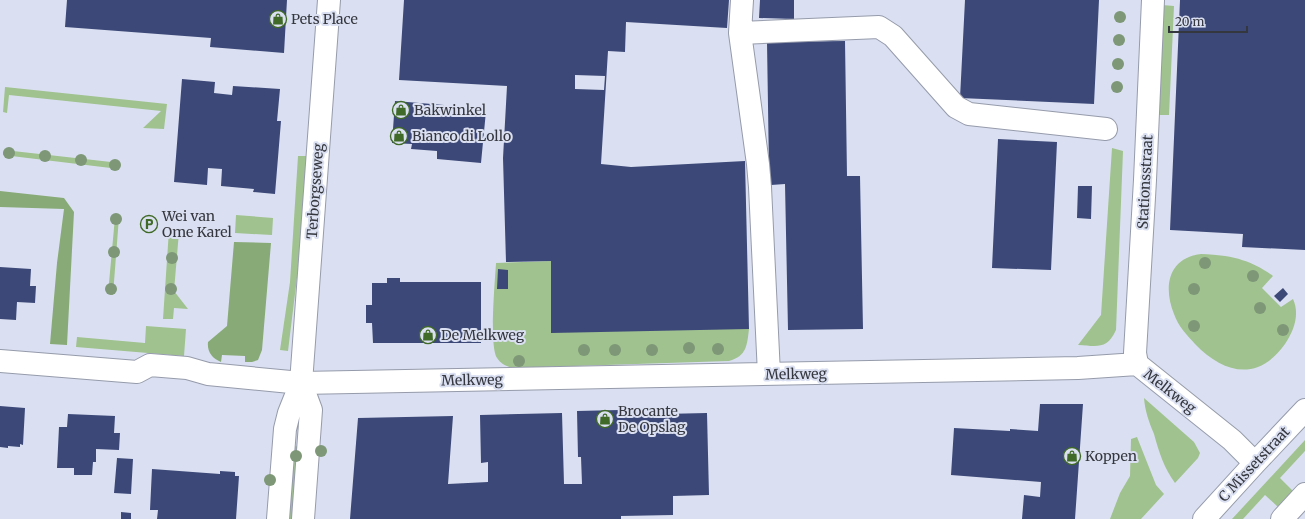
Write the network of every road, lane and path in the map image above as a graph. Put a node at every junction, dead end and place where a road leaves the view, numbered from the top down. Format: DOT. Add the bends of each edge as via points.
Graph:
graph roads {
  1 [pos="329,0"];
  2 [pos="742,0"];
  3 [pos="1153,0"];
  4 [pos="740,33"];
  5 [pos="1106,129"];
  6 [pos="0,361"];
  7 [pos="1137,364"];
  8 [pos="769,374"];
  9 [pos="302,382"];
  10 [pos="1305,410"];
  11 [pos="1254,463"];
  12 [pos="1305,494"];
  13 [pos="278,519"];
  14 [pos="303,519"];
  15 [pos="1204,519"];
  16 [pos="1282,519"];
  1 -- 9 [label="street, Terborgseweg"];
  2 -- 4 [label="street"];
  3 -- 7 [label="street, Stationsstraat" via="1135,353"];
  4 -- 5 [label="street" via="879,27 893,36 956,107 969,114"];
  4 -- 8 [label="street" via="758,164"];
  6 -- 9 [label="street" via="137,372 150,365 187,368 208,374"];
  7 -- 8 [label="street, Melkweg" via="1078,368"];
  7 -- 11 [label="street, Melkweg" via="1232,440"];
  8 -- 9 [label="street, Melkweg"];
  9 -- 13 [label="street, Terborgseweg" via="285,429"];
  9 -- 14 [label="street, Terborgseweg" via="311,410"];
  10 -- 11 [label="street, C Missetstraat"];
  11 -- 15 [label="street, C Missetstraat"];
  12 -- 16 [label="street"];
}
